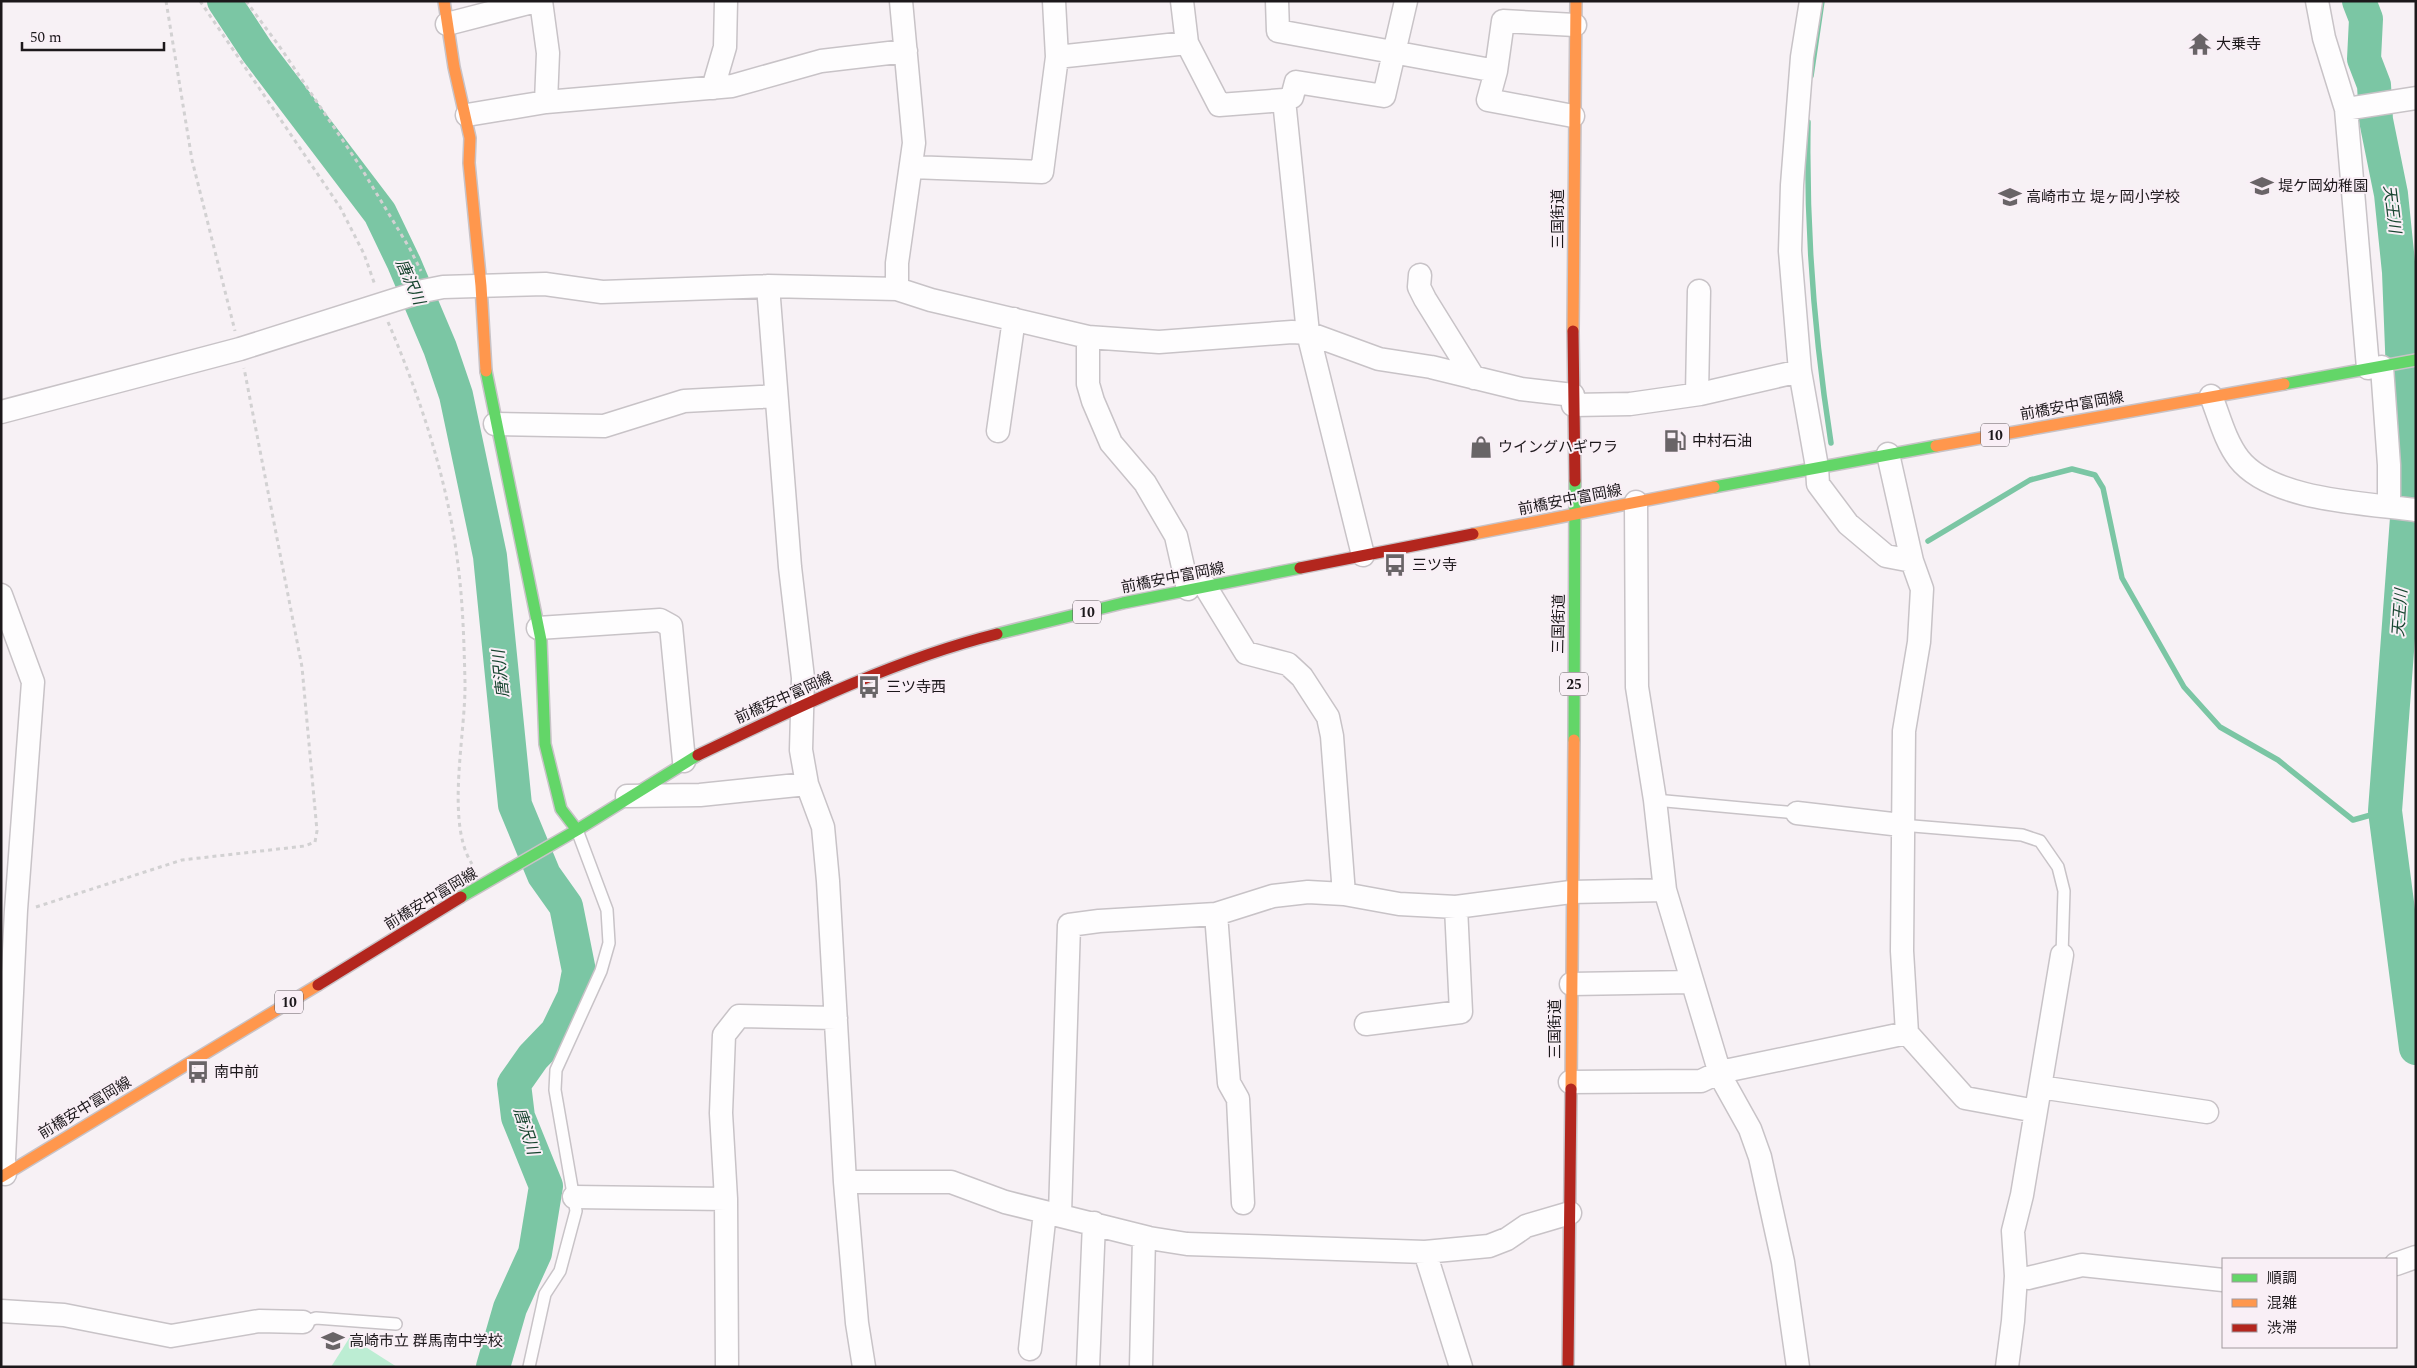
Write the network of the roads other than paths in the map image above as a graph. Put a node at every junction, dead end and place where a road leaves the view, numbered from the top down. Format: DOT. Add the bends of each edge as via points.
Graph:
graph roads {
  1 [pos="444,1"];
  2 [pos="536,1"];
  3 [pos="541,1"];
  4 [pos="726,1"];
  5 [pos="901,1"];
  6 [pos="1054,1"];
  7 [pos="1182,1"];
  8 [pos="1276,1"];
  9 [pos="1406,1"];
  10 [pos="1576,1"];
  11 [pos="1811,1"];
  12 [pos="2317,1"];
  13 [pos="447,24"];
  14 [pos="1575,25"];
  15 [pos="1187,43"];
  16 [pos="906,51"];
  17 [pos="1395,53"];
  18 [pos="1057,56"];
  19 [pos="1496,71"];
  20 [pos="713,88"];
  21 [pos="2416,98"];
  22 [pos="1284,100"];
  23 [pos="546,102"];
  24 [pos="2346,108"];
  25 [pos="467,115"];
  26 [pos="1573,116"];
  27 [pos="911,166"];
  28 [pos="1420,275"];
  29 [pos="481,286"];
  30 [pos="768,286"];
  31 [pos="896,289"];
  32 [pos="1699,291"];
  33 [pos="1014,319"];
  34 [pos="1308,333"];
  35 [pos="1088,337"];
  36 [pos="2416,360"];
  37 [pos="2375,368"];
  38 [pos="1800,371"];
  39 [pos="1474,378"];
  40 [pos="1697,394"];
  41 [pos="776,396"];
  42 [pos="2211,396"];
  43 [pos="1573,400"];
  44 [pos="1,412"];
  45 [pos="495,424"];
  46 [pos="998,431"];
  47 [pos="1888,454"];
  48 [pos="1817,467"];
  49 [pos="1636,502"];
  50 [pos="2389,506"];
  51 [pos="2416,510"];
  52 [pos="1576,514"];
  53 [pos="1363,556"];
  54 [pos="1912,561"];
  55 [pos="1196,588"];
  56 [pos="1,595"];
  57 [pos="538,628"];
  58 [pos="804,704"];
  59 [pos="684,761"];
  60 [pos="807,784"];
  61 [pos="627,796"];
  62 [pos="1655,800"];
  63 [pos="1796,812"];
  64 [pos="1901,825"];
  65 [pos="577,830"];
  66 [pos="1665,890"];
  67 [pos="1571,892"];
  68 [pos="1344,894"];
  69 [pos="1456,907"];
  70 [pos="1216,914"];
  71 [pos="2062,955"];
  72 [pos="1692,982"];
  73 [pos="1571,984"];
  74 [pos="836,1018"];
  75 [pos="1366,1024"];
  76 [pos="1907,1033"];
  77 [pos="1720,1072"];
  78 [pos="1570,1082"];
  79 [pos="2040,1087"];
  80 [pos="2036,1111"];
  81 [pos="2207,1112"];
  82 [pos="3,1175"];
  83 [pos="845,1182"];
  84 [pos="574,1197"];
  85 [pos="726,1199"];
  86 [pos="1244,1203"];
  87 [pos="1053,1213"];
  88 [pos="1570,1213"];
  89 [pos="1094,1223"];
  90 [pos="1144,1237"];
  91 [pos="1425,1252"];
  92 [pos="2416,1257"];
  93 [pos="2397,1264"];
  94 [pos="2016,1276"];
  95 [pos="2222,1280"];
  96 [pos="1,1311"];
  97 [pos="303,1322"];
  98 [pos="396,1324"];
  99 [pos="1030,1349"];
  100 [pos="529,1367"];
  101 [pos="727,1367"];
  102 [pos="864,1367"];
  103 [pos="1088,1367"];
  104 [pos="1141,1367"];
  105 [pos="1461,1367"];
  106 [pos="1568,1367"];
  107 [pos="1798,1367"];
  108 [pos="2007,1367"];
  1 -- 13 [label="main road"];
  2 -- 13 [label="street"];
  3 -- 23 [label="street" via="548,53"];
  4 -- 20 [label="street" via="725,47"];
  5 -- 16 [label="street"];
  6 -- 18 [label="street"];
  7 -- 15 [label="street"];
  8 -- 17 [label="street" via="1278,31"];
  9 -- 17 [label="street"];
  10 -- 14 [label="main road, 三国街道 / 25"];
  11 -- 38 [label="street" via="1802,57 1790,252"];
  12 -- 24 [label="street" via="2324,38"];
  13 -- 25 [label="main road" via="454,68"];
  14 -- 19 [label="street" via="1503,21"];
  14 -- 26 [label="main road, 三国街道 / 25"];
  15 -- 18 [label="street"];
  15 -- 22 [label="street" via="1219,105"];
  16 -- 20 [label="street" via="821,61 732,86"];
  16 -- 27 [label="street" via="914,142"];
  17 -- 19 [label="street"];
  17 -- 22 [label="street" via="1384,96 1296,82 1292,97"];
  18 -- 27 [label="street" via="1042,172"];
  19 -- 26 [label="street" via="1488,100"];
  20 -- 23 [label="street"];
  21 -- 24 [label="street"];
  22 -- 34 [label="street"];
  23 -- 25 [label="street"];
  24 -- 37 [label="street"];
  25 -- 29 [label="main road"];
  26 -- 43 [label="main road, 三国街道 / 25"];
  27 -- 31 [label="street"];
  28 -- 39 [label="street" via="1418,287 1424,299"];
  29 -- 30 [label="street" via="545,284 602,292"];
  29 -- 44 [label="street" via="430,290 240,350"];
  29 -- 45 [label="main road" via="486,376"];
  30 -- 31 [label="street"];
  30 -- 41 [label="street"];
  31 -- 33 [label="street"];
  32 -- 40 [label="street"];
  33 -- 35 [label="street"];
  33 -- 46 [label="street"];
  34 -- 35 [label="street" via="1159,342"];
  34 -- 39 [label="street" via="1379,359"];
  34 -- 53 [label="street"];
  35 -- 55 [label="street" via="1088,384 1111,443 1145,482 1176,536"];
  36 -- 37 [label="main road, 前橋安中富岡線 / 10"];
  37 -- 42 [label="main road, 前橋安中富岡線 / 10"];
  37 -- 50 [label="street" via="2389,465"];
  38 -- 40 [label="street"];
  38 -- 48 [label="street"];
  39 -- 43 [label="street"];
  40 -- 43 [label="street" via="1630,404"];
  41 -- 45 [label="street" via="684,402 604,426"];
  41 -- 58 [label="street"];
  42 -- 47 [label="main road, 前橋安中富岡線 / 10"];
  42 -- 50 [label="street" via="2232,448 2240,460 2260,476 2297,494"];
  43 -- 52 [label="main road, 三国街道 / 25"];
  45 -- 57 [label="main road"];
  47 -- 48 [label="main road, 前橋安中富岡線 / 10"];
  47 -- 54 [label="street"];
  48 -- 49 [label="main road, 前橋安中富岡線 / 10"];
  48 -- 54 [label="street" via="1818,484 1848,524 1886,556"];
  49 -- 52 [label="main road, 前橋安中富岡線 / 10"];
  49 -- 62 [label="street" via="1637,687"];
  50 -- 51 [label="street"];
  52 -- 53 [label="main road, 前橋安中富岡線 / 10"];
  52 -- 67 [label="main road, 三国街道 / 25"];
  53 -- 55 [label="main road, 前橋安中富岡線 / 10"];
  54 -- 64 [label="street" via="1922,589 1919,642 1904,731"];
  55 -- 58 [label="main road, 前橋安中富岡線 / 10" via="953,646"];
  55 -- 68 [label="street" via="1246,653 1288,664 1302,677 1328,717"];
  56 -- 82 [label="street" via="33,682 16,910"];
  57 -- 59 [label="street" via="660,620 671,626"];
  57 -- 65 [label="main road" via="543,658 545,744 561,809"];
  58 -- 59 [label="main road, 前橋安中富岡線 / 10"];
  58 -- 60 [label="street" via="800,718 801,750"];
  59 -- 61 [label="main road, 前橋安中富岡線 / 10"];
  60 -- 61 [label="street" via="700,795"];
  60 -- 74 [label="street" via="823,827"];
  61 -- 65 [label="main road, 前橋安中富岡線 / 10"];
  62 -- 63 [label="lane"];
  62 -- 66 [label="street"];
  63 -- 64 [label="street"];
  64 -- 71 [label="lane" via="2022,835 2040,841 2058,867 2064,891"];
  64 -- 76 [label="street" via="1902,951"];
  65 -- 82 [label="main road, 前橋安中富岡線 / 10"];
  65 -- 84 [label="lane" via="607,910 609,942 601,972 556,1070 555,1090"];
  66 -- 67 [label="street"];
  66 -- 72 [label="street"];
  67 -- 69 [label="street"];
  67 -- 73 [label="main road, 三国街道 / 25"];
  68 -- 69 [label="street" via="1399,904"];
  68 -- 70 [label="street" via="1308,892 1273,896"];
  69 -- 75 [label="street" via="1461,1012"];
  70 -- 86 [label="street" via="1229,1083 1238,1099"];
  70 -- 87 [label="street" via="1069,925"];
  71 -- 79 [label="street"];
  72 -- 73 [label="street"];
  72 -- 77 [label="street"];
  73 -- 78 [label="main road, 三国街道 / 25"];
  74 -- 83 [label="street"];
  74 -- 85 [label="street" via="739,1016 724,1035 721,1113"];
  76 -- 77 [label="street"];
  76 -- 80 [label="street" via="1965,1098"];
  77 -- 78 [label="street" via="1701,1082"];
  77 -- 107 [label="street" via="1750,1128 1760,1157 1783,1262"];
  78 -- 88 [label="main road, 三国街道 / 25"];
  79 -- 80 [label="street"];
  79 -- 81 [label="street"];
  80 -- 94 [label="street" via="2013,1231"];
  83 -- 87 [label="street" via="952,1182 1005,1202"];
  83 -- 102 [label="street" via="856,1323"];
  84 -- 85 [label="street"];
  84 -- 100 [label="lane" via="576,1210 560,1271 544,1294"];
  85 -- 101 [label="street"];
  87 -- 89 [label="street"];
  87 -- 99 [label="street"];
  88 -- 91 [label="street" via="1526,1226 1489,1246"];
  88 -- 106 [label="main road, 三国街道 / 25"];
  89 -- 90 [label="street"];
  89 -- 103 [label="street"];
  90 -- 91 [label="street" via="1187,1244"];
  90 -- 104 [label="street"];
  91 -- 105 [label="street"];
  92 -- 93 [label="street"];
  94 -- 95 [label="street" via="2028,1278 2082,1265"];
  94 -- 108 [label="street"];
  96 -- 97 [label="street" via="64,1315 171,1336 259,1321"];
  97 -- 98 [label="lane" via="316,1318"];
}
